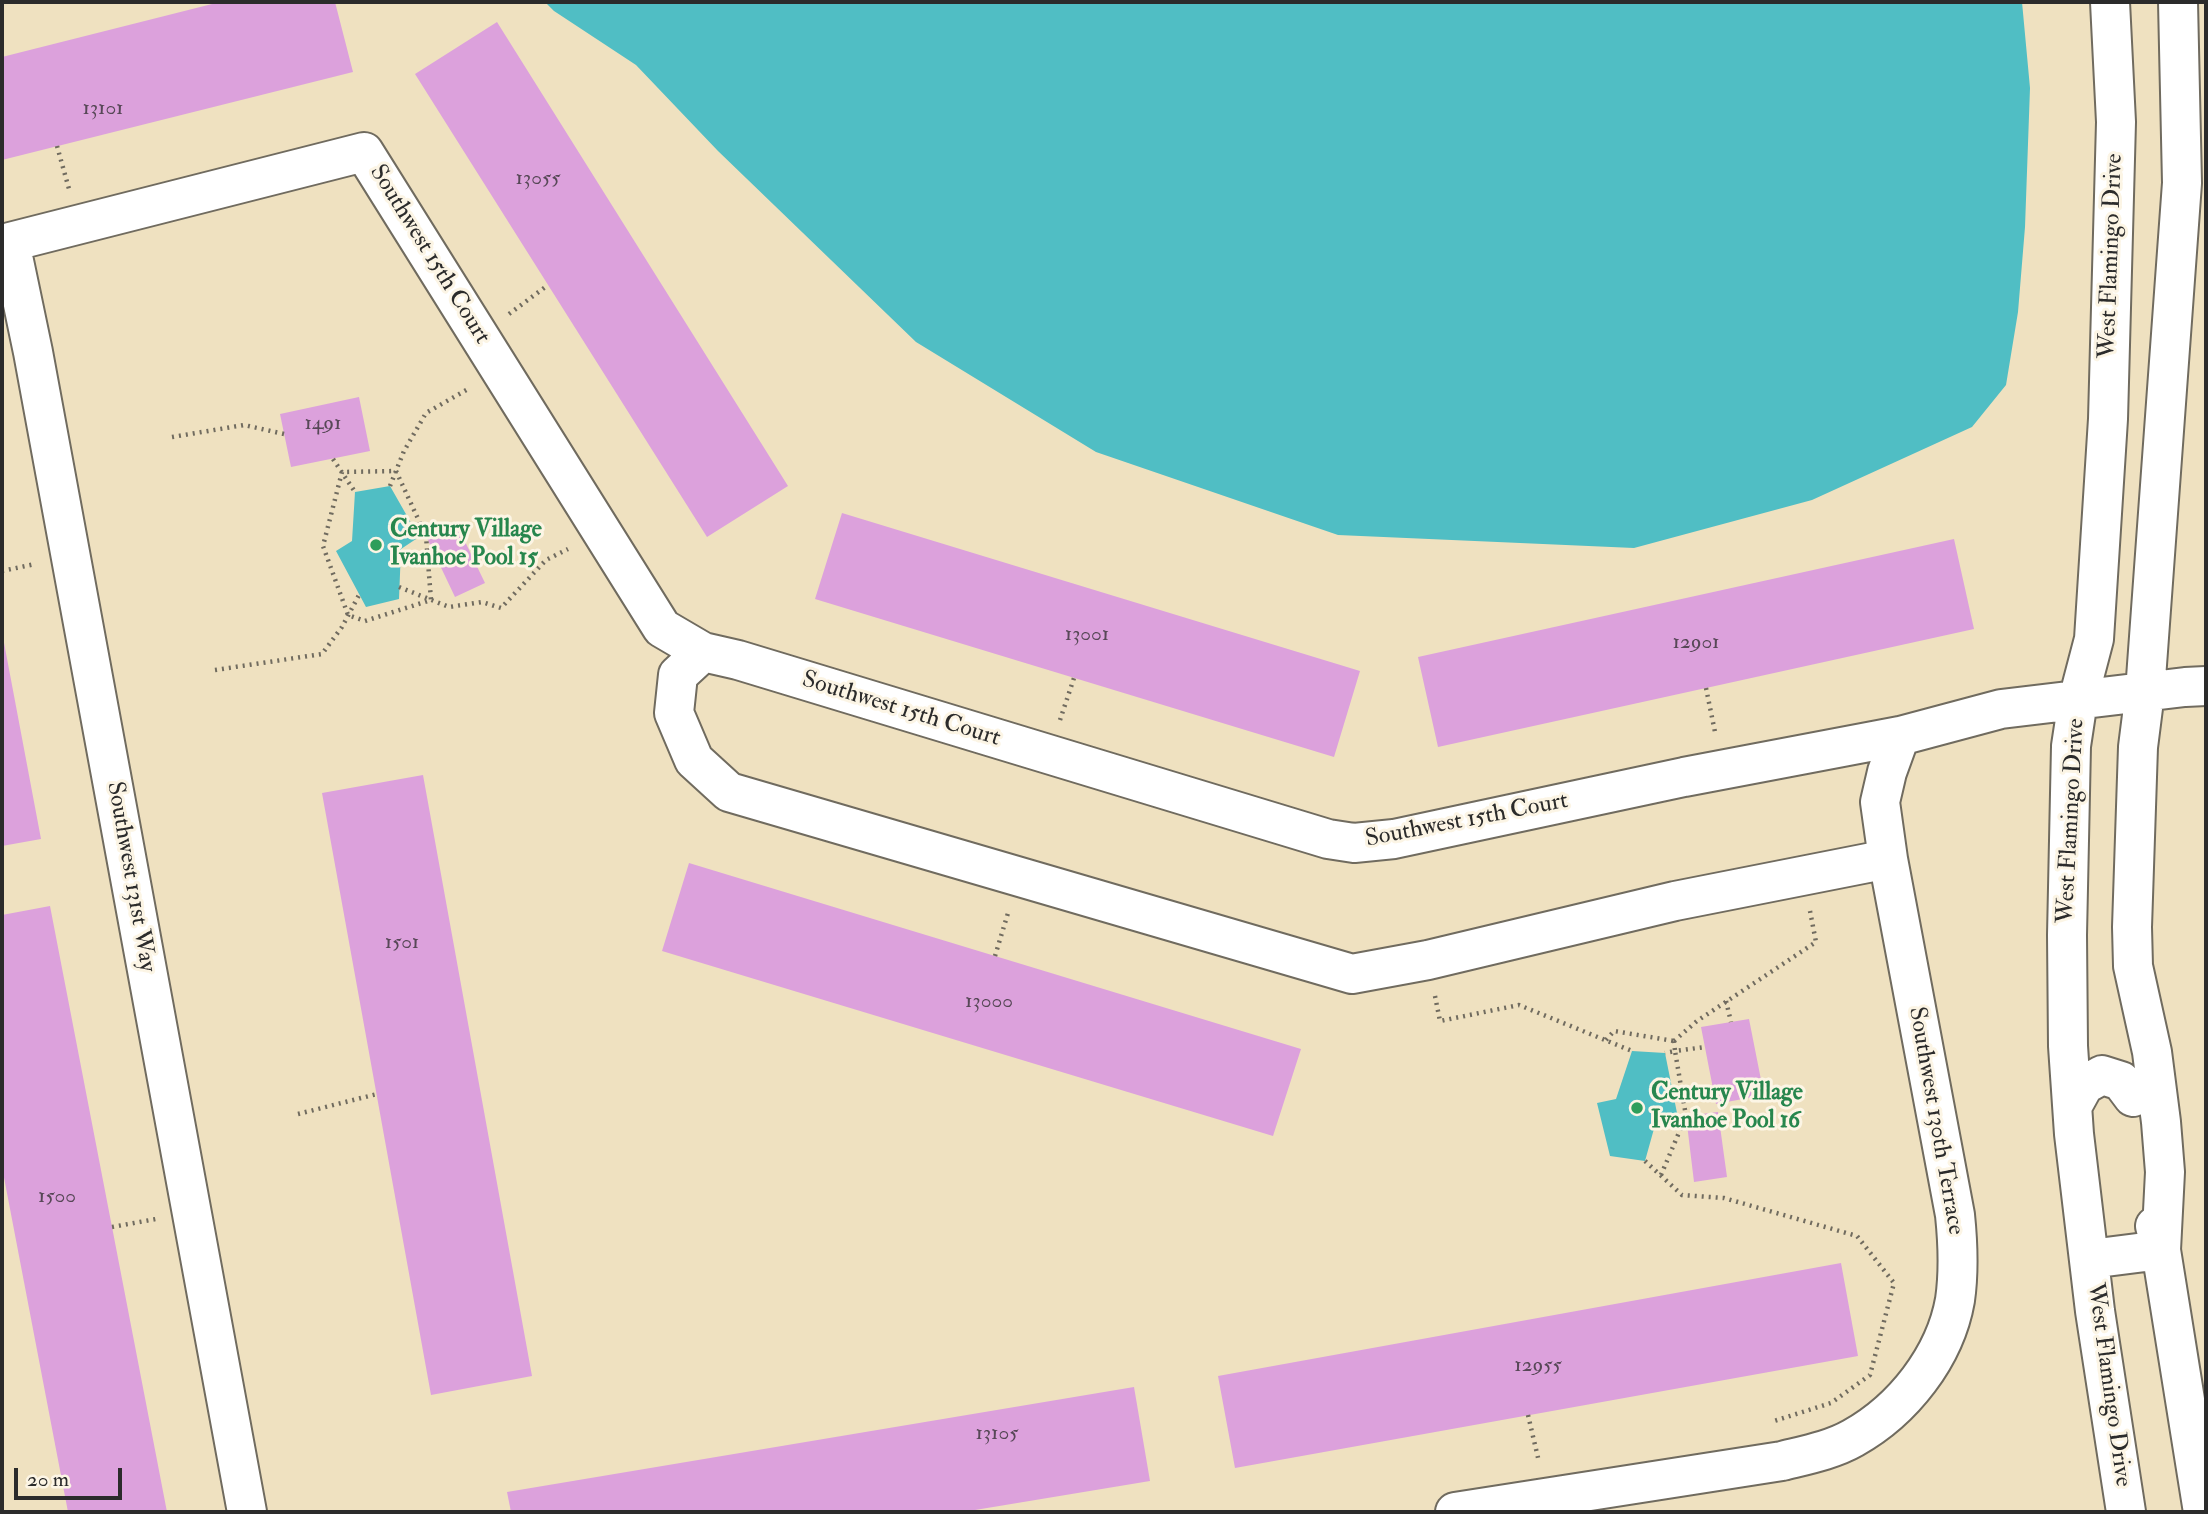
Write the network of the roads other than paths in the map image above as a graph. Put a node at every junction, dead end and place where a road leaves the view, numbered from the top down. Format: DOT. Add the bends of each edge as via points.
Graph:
graph roads {
  1 [pos="2110,2"];
  2 [pos="2178,2"];
  3 [pos="10,242"];
  4 [pos="703,652"];
  5 [pos="2206,686"];
  6 [pos="2145,692"];
  7 [pos="2078,701"];
  8 [pos="1900,736"];
  9 [pos="1888,859"];
  10 [pos="2133,967"];
  11 [pos="2133,1097"];
  12 [pos="2073,1105"];
  13 [pos="2161,1250"];
  14 [pos="2090,1259"];
  15 [pos="247,1512"];
  16 [pos="1455,1512"];
  17 [pos="2126,1512"];
  18 [pos="2203,1512"];
  1 -- 7 [label="street, West Flamingo Drive" via="2116,122 2108,419 2094,639"];
  2 -- 6 [label="street" via="2182,183"];
  3 -- 4 [label="street, Southwest 15th Court" via="364,152 662,628"];
  3 -- 15 [label="street, Southwest 131st Way"];
  4 -- 8 [label="street, Southwest 15th Court" via="1354,844"];
  4 -- 9 [label="street" via="678,675 674,713 694,760 729,792 1352,974 1675,901"];
  5 -- 6 [label="street, Southwest 15th Court"];
  6 -- 7 [label="street, Southwest 15th Court"];
  6 -- 10 [label="street" via="2138,747"];
  7 -- 8 [label="street, Southwest 15th Court" via="2001,709"];
  7 -- 12 [label="street, West Flamingo Drive" via="2071,746 2069,842 2068,1046"];
  8 -- 9 [label="street, Southwest 130th Terrace" via="1880,802"];
  9 -- 16 [label="street, Southwest 130th Terrace" via="1955,1215 1958,1266 1954,1302 1932,1360 1875,1424 1820,1451 1783,1461"];
  10 -- 11 [label="street" via="2129,1054"];
  10 -- 13 [label="street" via="2152,1052 2161,1122 2165,1172"];
  11 -- 12 [label="street" via="2121,1081 2102,1075 2084,1084"];
  11 -- 13 [label="street" via="2143,1176"];
  12 -- 14 [label="street, West Flamingo Drive"];
  13 -- 14 [label="street"];
  13 -- 18 [label="street"];
  14 -- 17 [label="street, West Flamingo Drive"];
}
